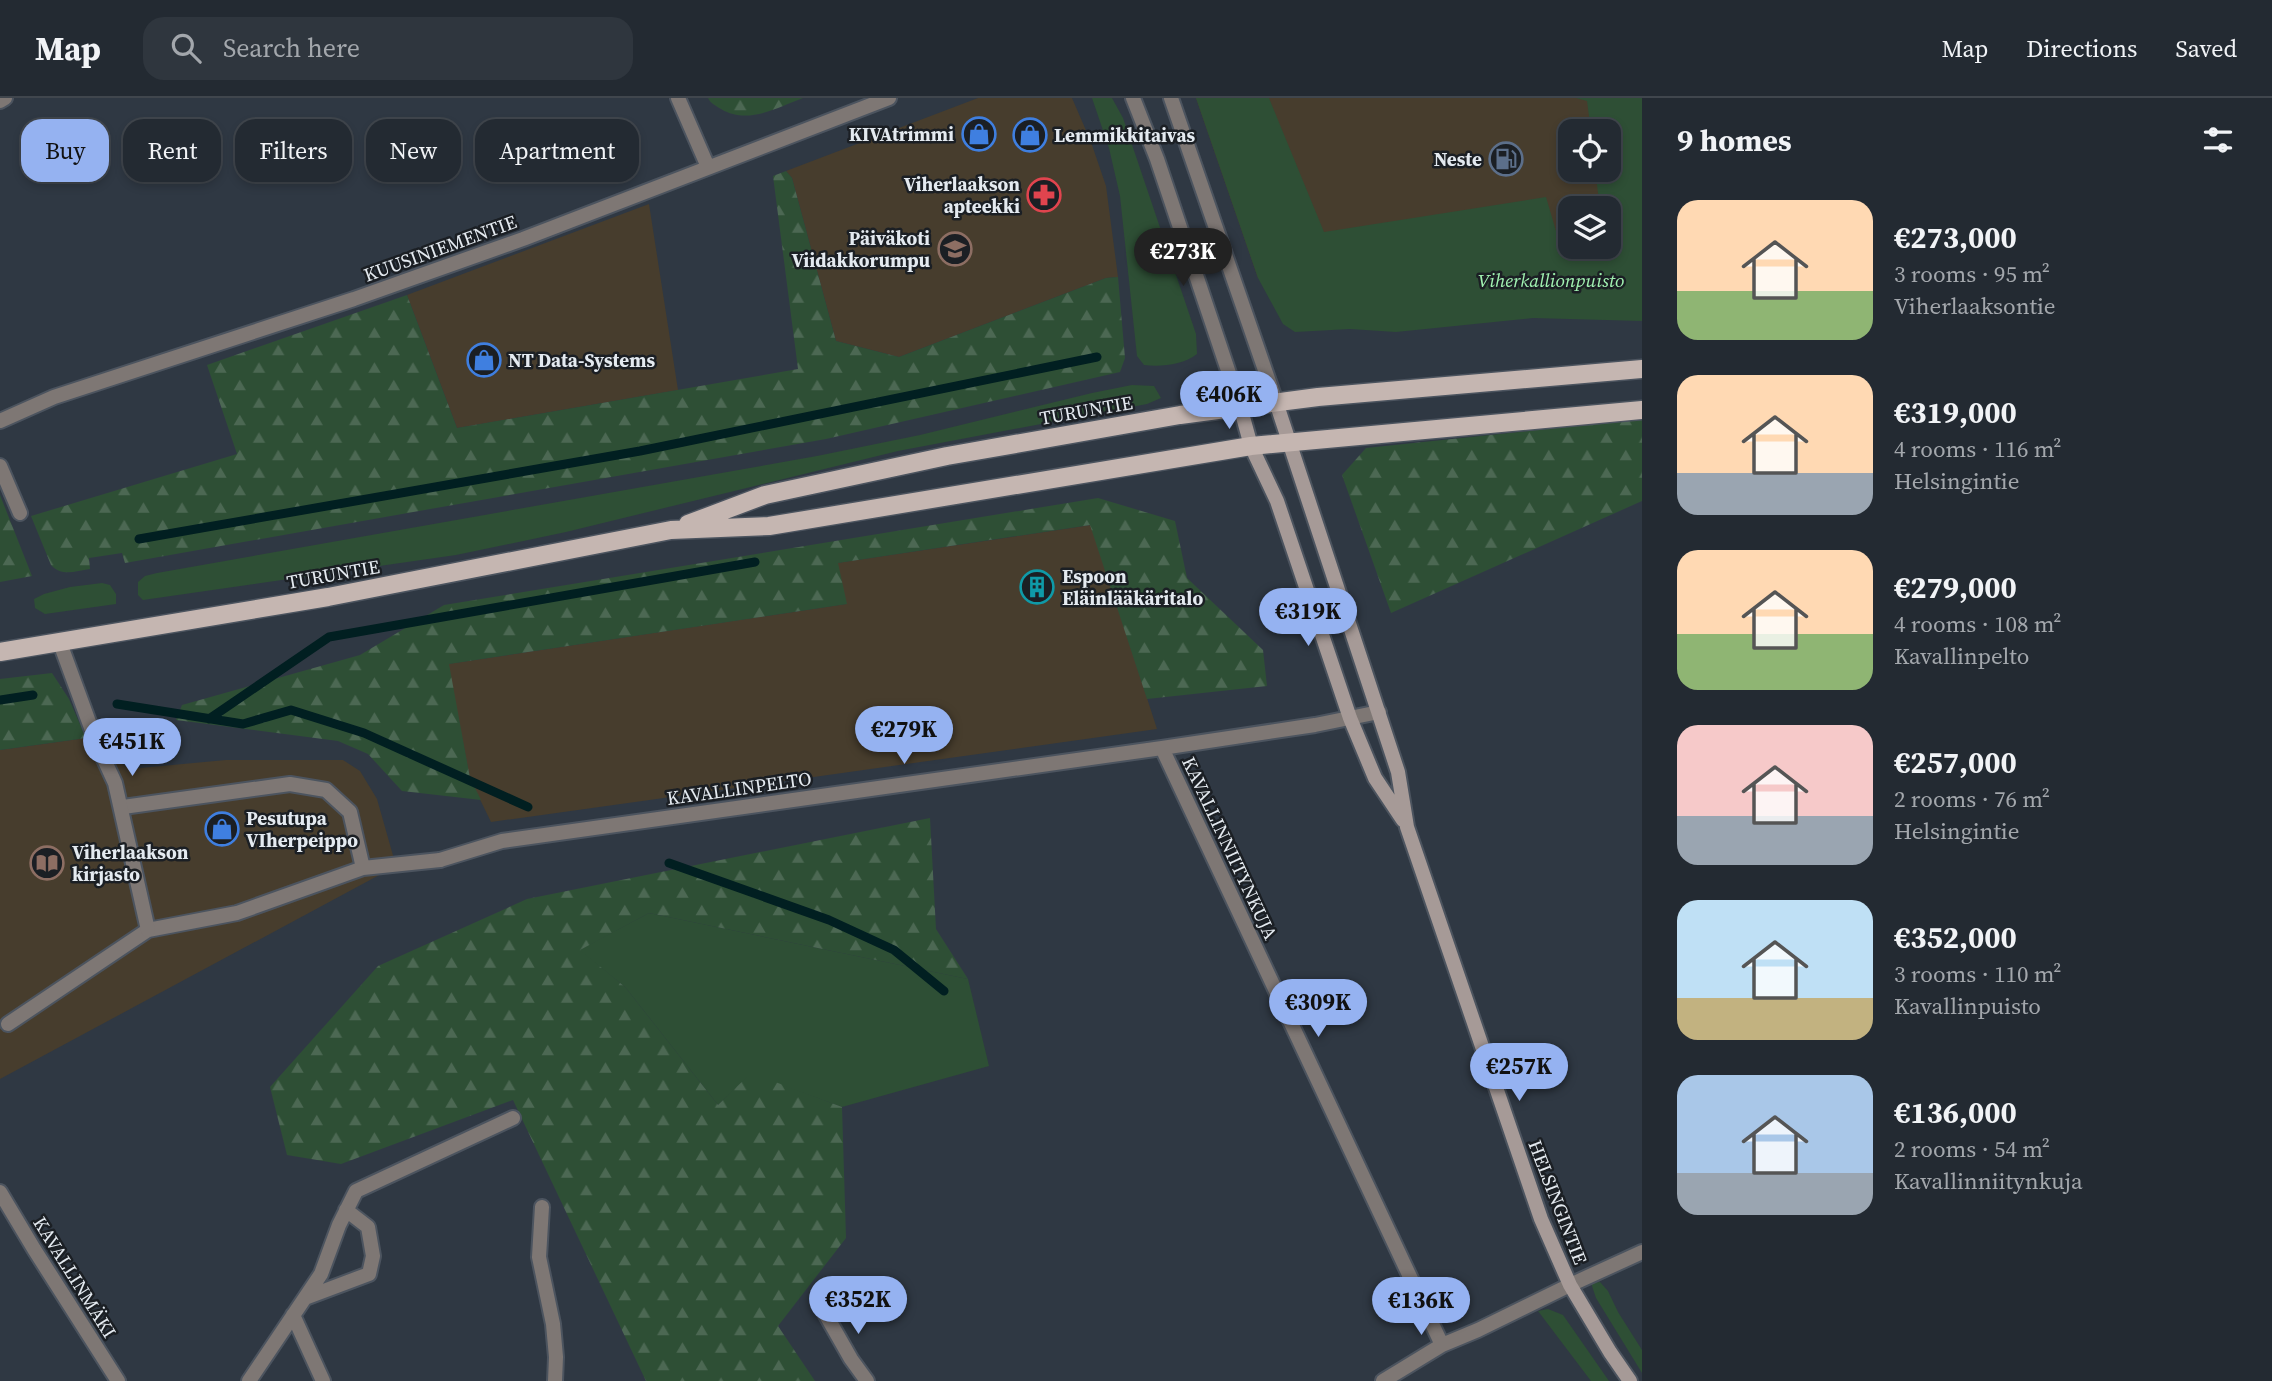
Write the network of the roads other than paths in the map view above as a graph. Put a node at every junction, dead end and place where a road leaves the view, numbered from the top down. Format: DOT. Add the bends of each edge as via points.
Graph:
graph roads {
  1 [pos="5,98"];
  2 [pos="678,98"];
  3 [pos="889,98"];
  4 [pos="1133,98"];
  5 [pos="1171,98"];
  6 [pos="0,101"];
  7 [pos="708,167"];
  8 [pos="1642,369"];
  9 [pos="1276,402"];
  10 [pos="1240,406"];
  11 [pos="1642,410"];
  12 [pos="0,421"];
  13 [pos="1289,441"];
  14 [pos="1251,446"];
  15 [pos="0,466"];
  16 [pos="20,513"];
  17 [pos="671,530"];
  18 [pos="60,643"];
  19 [pos="0,652"];
  20 [pos="1379,712"];
  21 [pos="1350,718"];
  22 [pos="1162,748"];
  23 [pos="123,807"];
  24 [pos="1408,827"];
  25 [pos="363,867"];
  26 [pos="148,930"];
  27 [pos="8,1024"];
  28 [pos="513,1118"];
  29 [pos="0,1192"];
  30 [pos="541,1208"];
  31 [pos="346,1210"];
  32 [pos="1642,1252"];
  33 [pos="1570,1285"];
  34 [pos="305,1298"];
  35 [pos="822,1308"];
  36 [pos="293,1315"];
  37 [pos="1441,1345"];
  38 [pos="118,1381"];
  39 [pos="249,1381"];
  40 [pos="323,1381"];
  41 [pos="555,1381"];
  42 [pos="867,1381"];
  43 [pos="1383,1381"];
  44 [pos="1630,1381"];
  1 -- 6 [label="street"];
  2 -- 7 [label="street"];
  3 -- 7 [label="street, KUUSINIEMENTIE"];
  4 -- 10 [label="street"];
  5 -- 9 [label="street"];
  7 -- 12 [label="street, KUUSINIEMENTIE" via="523,239 54,397"];
  8 -- 9 [label="main road, TURUNTIE"];
  9 -- 10 [label="main road, TURUNTIE"];
  9 -- 13 [label="main road, HELSINGINTIE"];
  10 -- 14 [label="main road, HELSINGINTIE"];
  10 -- 17 [label="main road, TURUNTIE" via="947,456 765,495"];
  11 -- 13 [label="main road, TURUNTIE"];
  13 -- 14 [label="main road, TURUNTIE"];
  13 -- 20 [label="main road, HELSINGINTIE"];
  14 -- 17 [label="main road, TURUNTIE" via="769,526"];
  14 -- 21 [label="main road, HELSINGINTIE" via="1277,501"];
  15 -- 16 [label="street"];
  17 -- 18 [label="main road, TURUNTIE" via="328,597"];
  18 -- 19 [label="main road, TURUNTIE"];
  18 -- 23 [label="street"];
  20 -- 21 [label="street, KAVALLINPELTO"];
  20 -- 24 [label="main road, HELSINGINTIE" via="1398,772"];
  21 -- 22 [label="street, KAVALLINPELTO"];
  21 -- 24 [label="main road, HELSINGINTIE" via="1375,778"];
  22 -- 25 [label="street, KAVALLINPELTO" via="502,841 440,860"];
  22 -- 37 [label="street, KAVALLINNIITYNKUJA"];
  23 -- 25 [label="street" via="290,784 326,790 350,812"];
  23 -- 26 [label="street"];
  24 -- 33 [label="main road, HELSINGINTIE" via="1541,1219"];
  25 -- 26 [label="street, KAVALLINPELTO" via="237,913"];
  26 -- 27 [label="street"];
  28 -- 31 [label="street" via="356,1191"];
  29 -- 38 [label="street, KAVALLINMÄKI"];
  30 -- 41 [label="street" via="539,1257 553,1324"];
  31 -- 34 [label="street" via="321,1274"];
  31 -- 34 [label="street" via="368,1227 373,1256 369,1274"];
  32 -- 33 [label="street"];
  33 -- 37 [label="street"];
  33 -- 44 [label="main road, HELSINGINTIE"];
  34 -- 36 [label="street"];
  35 -- 42 [label="street"];
  36 -- 39 [label="street"];
  36 -- 40 [label="street"];
  37 -- 43 [label="street"];
}
